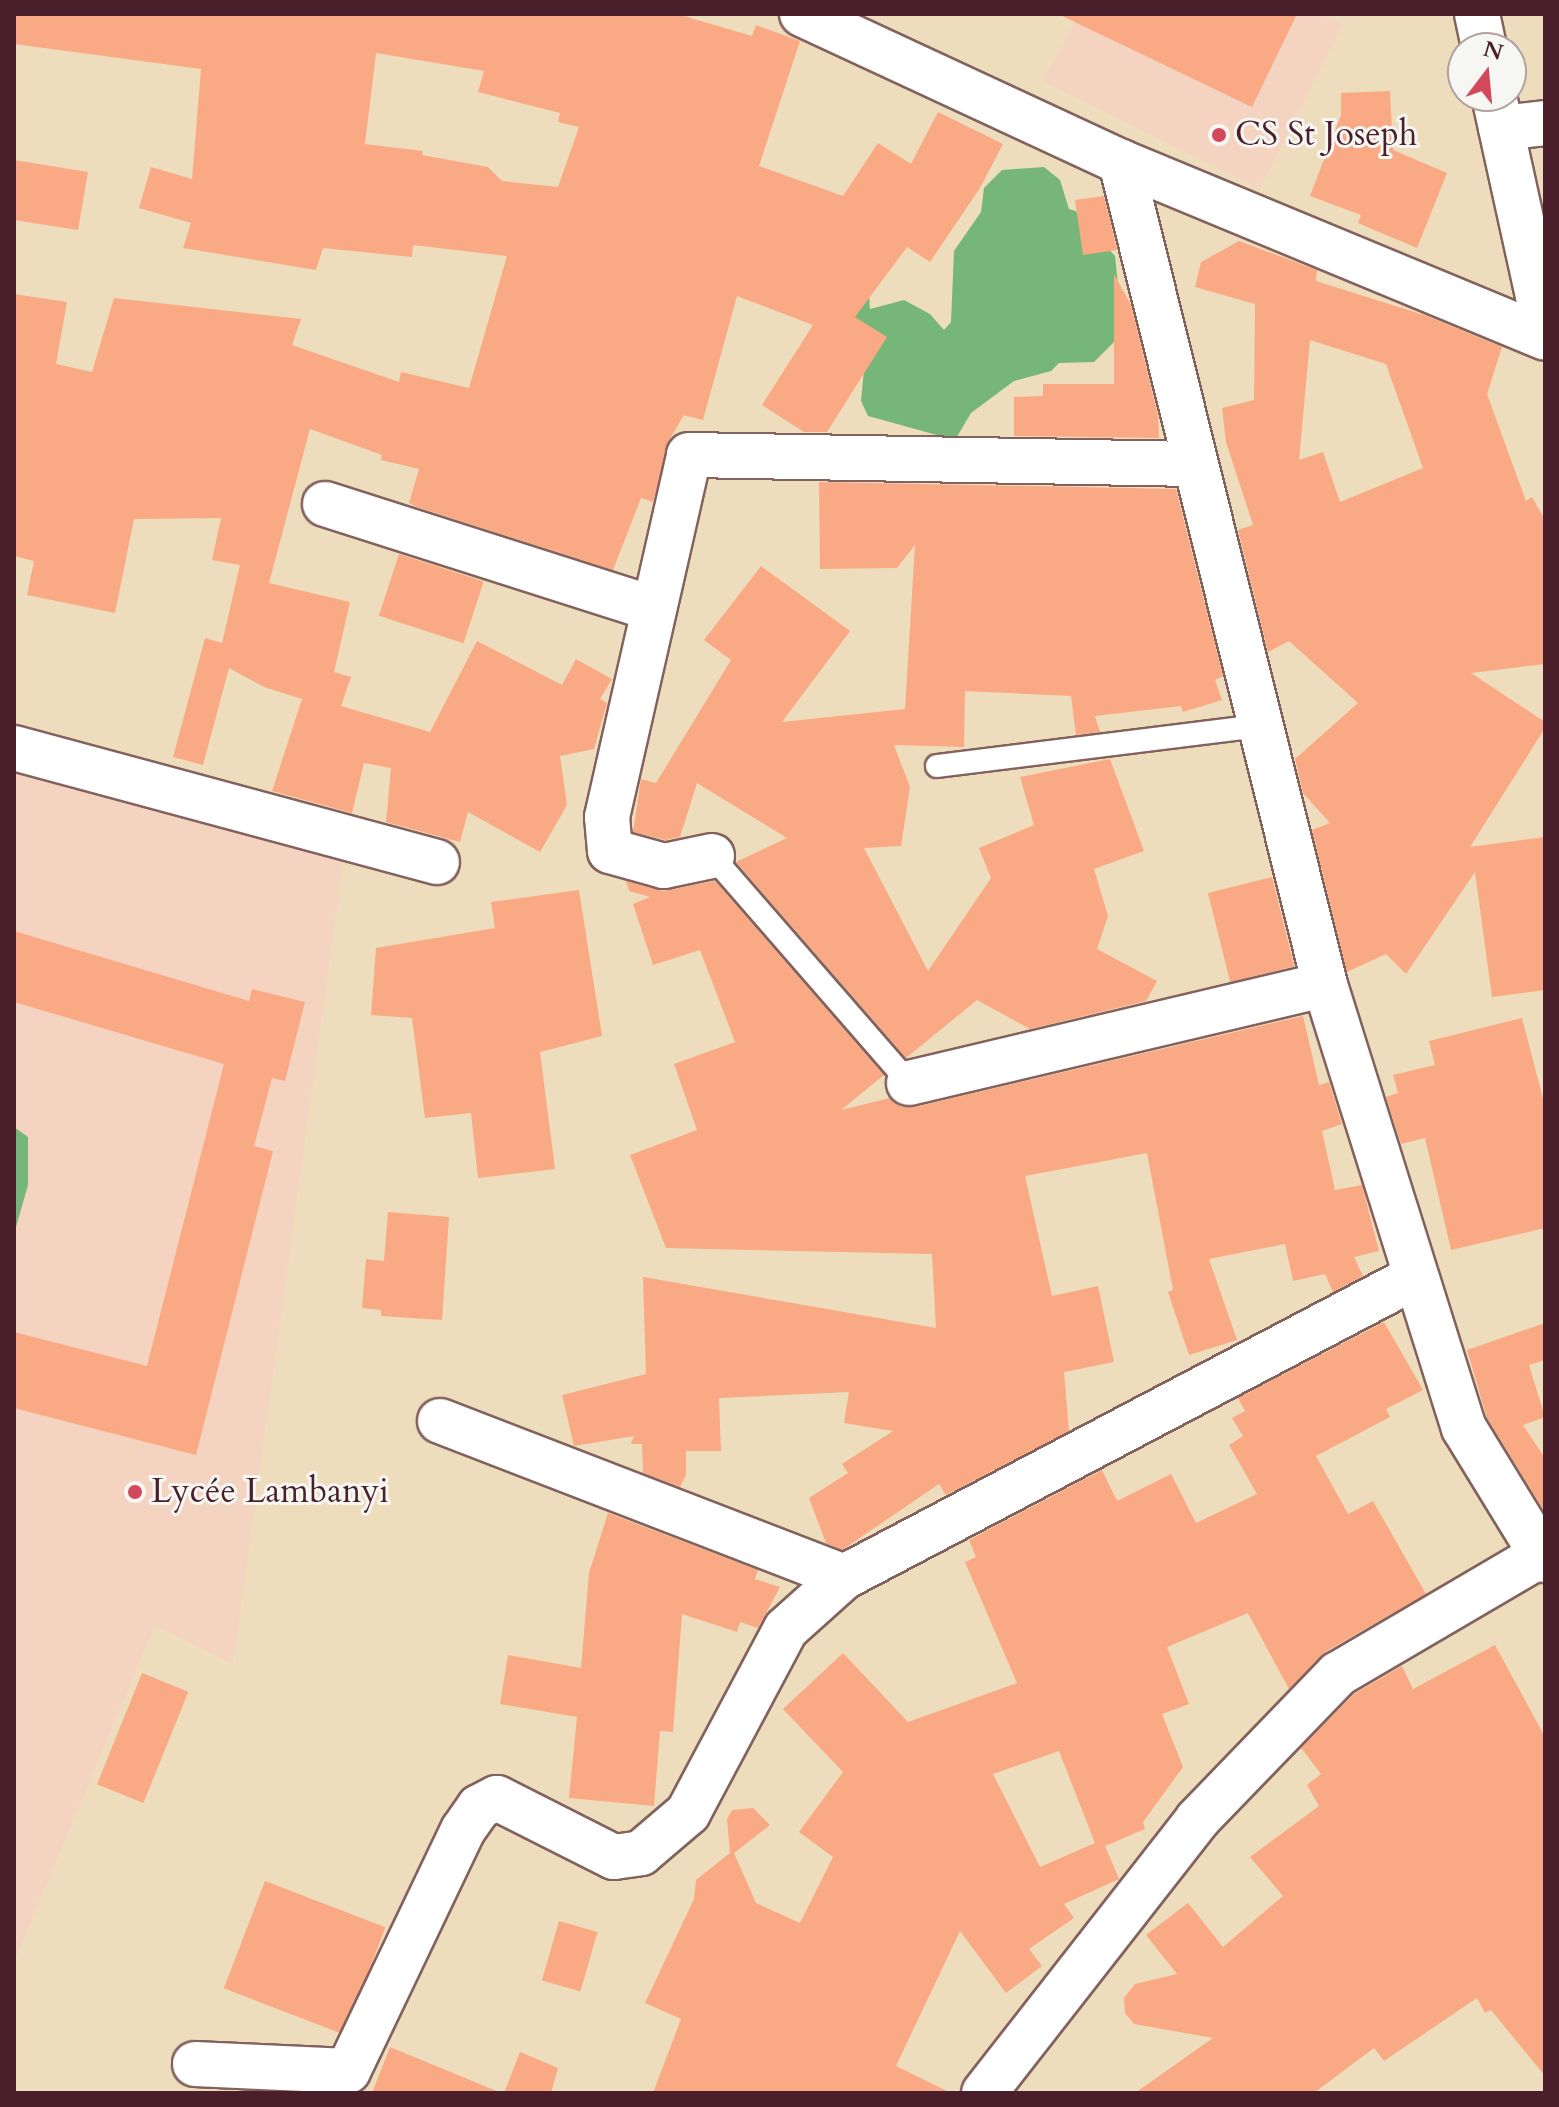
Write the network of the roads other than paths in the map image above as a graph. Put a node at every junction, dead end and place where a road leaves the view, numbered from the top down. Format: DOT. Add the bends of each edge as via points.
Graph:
graph roads {
  1 [pos="802,14"];
  2 [pos="1498,112"];
  3 [pos="1545,123"];
  4 [pos="1121,162"];
  5 [pos="1545,328"];
  6 [pos="1545,338"];
  7 [pos="1193,464"];
  8 [pos="325,504"];
  9 [pos="654,609"];
  10 [pos="1260,726"];
  11 [pos="14,748"];
  12 [pos="937,766"];
  13 [pos="712,856"];
  14 [pos="437,862"];
  15 [pos="1325,985"];
  16 [pos="909,1083"];
  17 [pos="1415,1277"];
  18 [pos="440,1421"];
  19 [pos="1542,1558"];
  20 [pos="844,1577"];
  21 [pos="195,2064"];
  22 [pos="984,2093"];
  1 -- 4 [label="street"];
  2 -- 3 [label="street"];
  2 -- 5 [label="street"];
  4 -- 6 [label="street"];
  4 -- 7 [label="street"];
  7 -- 9 [label="street" via="689,455"];
  7 -- 10 [label="street"];
  8 -- 9 [label="street"];
  9 -- 13 [label="street" via="607,817 610,851 664,866"];
  10 -- 12 [label="lane"];
  10 -- 15 [label="street"];
  11 -- 14 [label="street"];
  13 -- 16 [label="lane"];
  15 -- 16 [label="street"];
  15 -- 17 [label="street"];
  17 -- 19 [label="street" via="1464,1428"];
  17 -- 20 [label="street"];
  18 -- 20 [label="street"];
  19 -- 22 [label="street" via="1338,1674 1197,1820"];
  20 -- 21 [label="street" via="786,1629 688,1813 641,1853 614,1857 497,1798 479,1807 463,1830 348,2071"];
}
